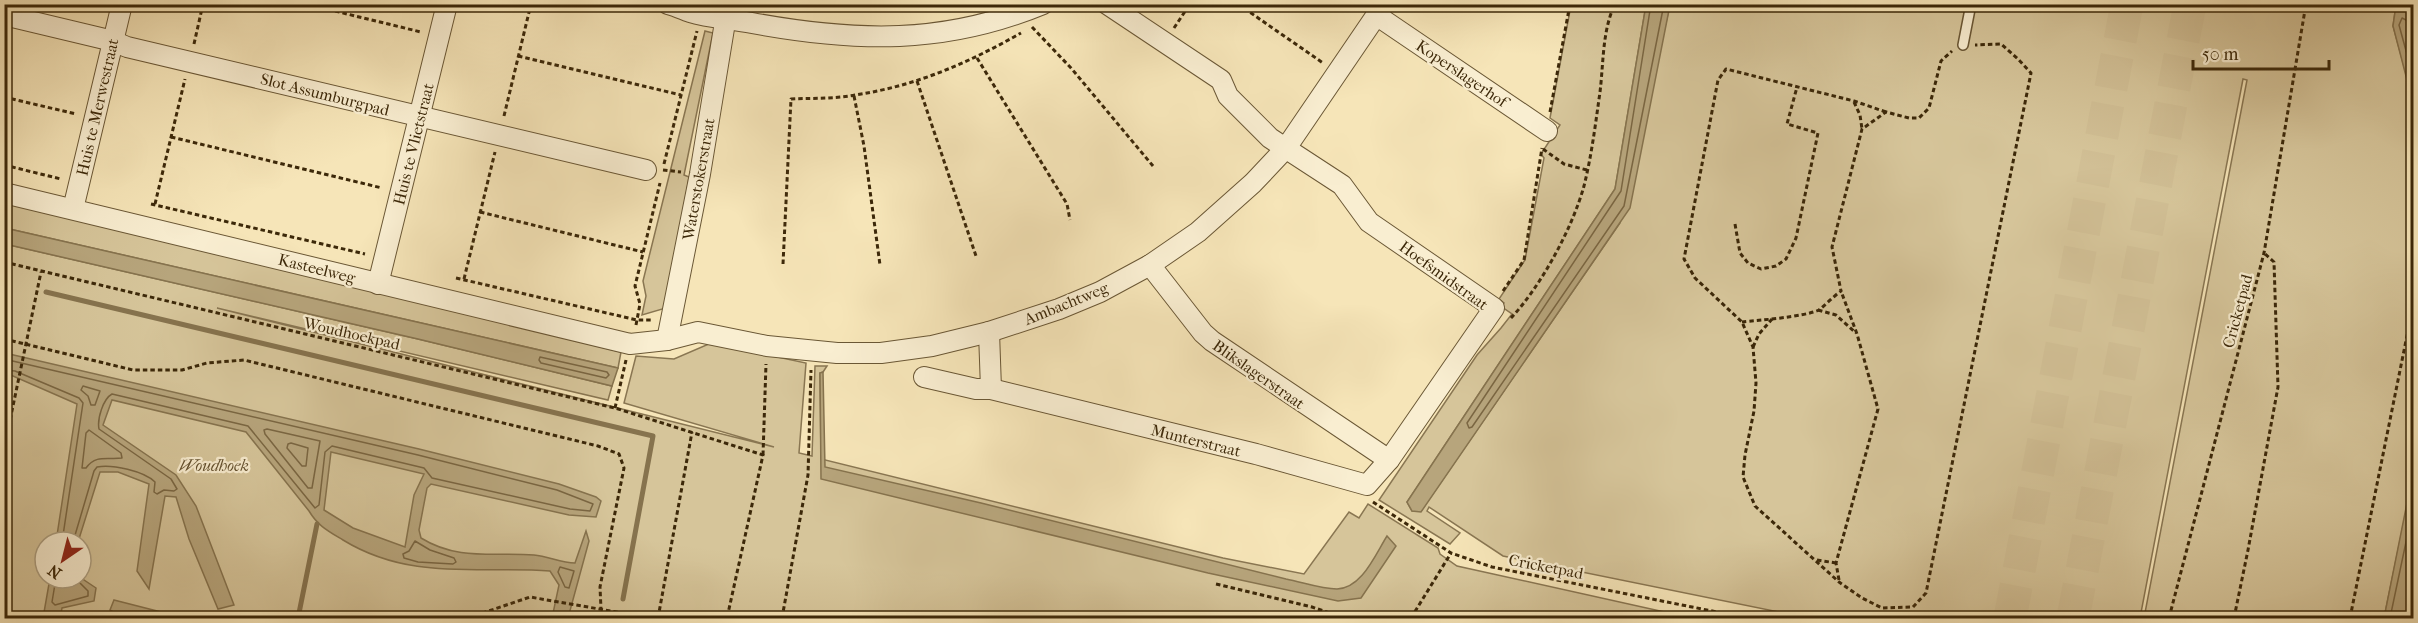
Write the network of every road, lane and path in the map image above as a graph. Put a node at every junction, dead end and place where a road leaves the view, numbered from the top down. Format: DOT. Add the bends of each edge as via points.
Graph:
graph roads {
  1 [pos="122,4"];
  2 [pos="203,4"];
  3 [pos="306,4"];
  4 [pos="447,4"];
  5 [pos="1043,4"];
  6 [pos="1107,4"];
  7 [pos="1190,4"];
  8 [pos="1238,4"];
  9 [pos="1570,4"];
  10 [pos="1615,4"];
  11 [pos="1971,4"];
  12 [pos="2306,4"];
  13 [pos="675,6"];
  14 [pos="1380,10"];
  15 [pos="727,11"];
  16 [pos="4,15"];
  17 [pos="439,36"];
  18 [pos="113,41"];
  19 [pos="1164,43"];
  20 [pos="1963,45"];
  21 [pos="518,56"];
  22 [pos="977,58"];
  23 [pos="189,61"];
  24 [pos="1337,72"];
  25 [pos="917,81"];
  26 [pos="1797,87"];
  27 [pos="681,95"];
  28 [pos="854,96"];
  29 [pos="4,97"];
  30 [pos="1854,101"];
  31 [pos="1886,112"];
  32 [pos="420,116"];
  33 [pos="95,119"];
  34 [pos="1862,129"];
  35 [pos="171,138"];
  36 [pos="1544,139"];
  37 [pos="1286,148"];
  38 [pos="4,165"];
  39 [pos="1153,166"];
  40 [pos="646,170"];
  41 [pos="1587,170"];
  42 [pos="79,186"];
  43 [pos="4,193"];
  44 [pos="401,193"];
  45 [pos="73,209"];
  46 [pos="480,212"];
  47 [pos="1070,220"];
  48 [pos="1736,224"];
  49 [pos="643,252"];
  50 [pos="2264,253"];
  51 [pos="976,256"];
  52 [pos="385,258"];
  53 [pos="4,262"];
  54 [pos="783,264"];
  55 [pos="880,265"];
  56 [pos="1150,265"];
  57 [pos="41,272"];
  58 [pos="456,278"];
  59 [pos="378,284"];
  60 [pos="1841,291"];
  61 [pos="2414,301"];
  62 [pos="1494,308"];
  63 [pos="1818,310"];
  64 [pos="673,316"];
  65 [pos="1773,319"];
  66 [pos="1742,322"];
  67 [pos="989,332"];
  68 [pos="1857,334"];
  69 [pos="4,339"];
  70 [pos="667,340"];
  71 [pos="26,343"];
  72 [pos="630,344"];
  73 [pos="767,346"];
  74 [pos="1753,347"];
  75 [pos="811,350"];
  76 [pos="924,377"];
  77 [pos="992,389"];
  78 [pos="615,408"];
  79 [pos="692,432"];
  80 [pos="4,449"];
  81 [pos="764,455"];
  82 [pos="1389,460"];
  83 [pos="1364,492"];
  84 [pos="1451,553"];
  85 [pos="1817,560"];
  86 [pos="1836,563"];
  87 [pos="1839,582"];
  88 [pos="1216,584"];
  89 [pos="601,609"];
  90 [pos="632,617"];
  91 [pos="468,618"];
  92 [pos="651,618"];
  93 [pos="658,618"];
  94 [pos="727,618"];
  95 [pos="782,618"];
  96 [pos="1344,618"];
  97 [pos="1411,618"];
  98 [pos="1748,618"];
  99 [pos="2169,618"];
  100 [pos="2234,618"];
  101 [pos="2350,618"];
  1 -- 18 [label="street, Huis te Merwestraat"];
  2 -- 23 [label="path"];
  3 -- 17 [label="path"];
  4 -- 17 [label="street, Huis te Vlietstraat"];
  5 -- 15 [label="street" via="965,30 906,37 802,32"];
  6 -- 19 [label="street, Hoefsmidstraat"];
  7 -- 19 [label="path"];
  8 -- 24 [label="path"];
  9 -- 36 [label="path"];
  10 -- 41 [label="path" via="1606,31 1600,98"];
  11 -- 20 [label="lane"];
  12 -- 50 [label="path, Cricketpad"];
  13 -- 15 [label="street" via="689,12"];
  14 -- 24 [label="street, Ambachtweg"];
  14 -- 36 [label="street, Koperslagerhof"];
  15 -- 64 [label="street, Waterstokerstraat"];
  16 -- 18 [label="street, Slot Assumburgpad"];
  17 -- 32 [label="street, Huis te Vlietstraat"];
  18 -- 23 [label="street, Slot Assumburgpad"];
  18 -- 33 [label="street, Huis te Merwestraat"];
  19 -- 37 [label="street, Hoefsmidstraat" via="1221,80 1228,96 1270,138"];
  20 -- 31 [label="path" via="1941,61 1929,108 1919,118"];
  20 -- 87 [label="path" via="2001,45 2031,73 1926,593 1913,607 1882,608"];
  21 -- 27 [label="path"];
  22 -- 25 [label="path"];
  22 -- 39 [label="path" via="1033,27"];
  22 -- 47 [label="path" via="1067,204"];
  23 -- 32 [label="street, Slot Assumburgpad"];
  23 -- 35 [label="path"];
  24 -- 37 [label="street, Ambachtweg"];
  25 -- 28 [label="path"];
  25 -- 51 [label="path"];
  26 -- 30 [label="path"];
  26 -- 48 [label="path" via="1787,124 1818,133 1796,238 1786,259 1761,269 1748,263 1740,253"];
  26 -- 66 [label="path" via="1726,69 1718,80 1684,259 1695,278"];
  28 -- 54 [label="path" via="791,99"];
  28 -- 55 [label="path"];
  29 -- 33 [label="path"];
  30 -- 31 [label="path"];
  30 -- 34 [label="path"];
  31 -- 34 [label="path"];
  32 -- 40 [label="street, Slot Assumburgpad"];
  32 -- 44 [label="street, Huis te Vlietstraat"];
  33 -- 42 [label="street, Huis te Merwestraat"];
  34 -- 60 [label="path" via="1832,247"];
  35 -- 44 [label="path"];
  35 -- 52 [label="path" via="153,204"];
  36 -- 41 [label="path" via="1564,164"];
  36 -- 62 [label="path" via="1524,260"];
  37 -- 56 [label="street, Ambachtweg" via="1220,214"];
  37 -- 62 [label="street, Hoefsmidstraat" via="1341,185 1369,222"];
  38 -- 42 [label="path"];
  41 -- 62 [label="path" via="1558,247 1519,309 1510,319"];
  42 -- 45 [label="street, Huis te Merwestraat"];
  43 -- 45 [label="street, Kasteelweg"];
  44 -- 52 [label="street, Huis te Vlietstraat"];
  45 -- 59 [label="street, Kasteelweg"];
  46 -- 49 [label="path"];
  50 -- 99 [label="path, Cricketpad"];
  50 -- 100 [label="path" via="2274,262 2278,387"];
  52 -- 59 [label="street, Huis te Vlietstraat"];
  53 -- 57 [label="path, Woudhoekpad"];
  56 -- 67 [label="street, Ambachtweg" via="1100,292"];
  56 -- 82 [label="street, Blikslagerstraat" via="1212,341"];
  57 -- 71 [label="path"];
  57 -- 78 [label="path, Woudhoekpad"];
  58 -- 64 [label="path" via="637,321"];
  59 -- 72 [label="street, Kasteelweg"];
  60 -- 63 [label="path"];
  60 -- 68 [label="path"];
  61 -- 101 [label="path"];
  62 -- 82 [label="street, Hoefsmidstraat"];
  63 -- 65 [label="path"];
  63 -- 68 [label="path" via="1836,315"];
  64 -- 70 [label="street, Waterstokerstraat"];
  65 -- 66 [label="path"];
  65 -- 74 [label="path"];
  66 -- 74 [label="path"];
  67 -- 75 [label="street, Ambachtweg" via="881,353"];
  67 -- 77 [label="street"];
  68 -- 86 [label="path" via="1878,409"];
  69 -- 71 [label="path"];
  70 -- 72 [label="street, Ambachtweg"];
  70 -- 73 [label="street, Ambachtweg" via="698,332"];
  71 -- 80 [label="path"];
  71 -- 89 [label="path" via="133,370 182,370 244,360 619,454 624,468 600,587"];
  72 -- 78 [label="path"];
  73 -- 75 [label="street, Ambachtweg"];
  73 -- 81 [label="path"];
  74 -- 85 [label="path" via="1755,402 1743,477 1755,506"];
  75 -- 95 [label="path" via="808,475"];
  76 -- 77 [label="street, Munterstraat"];
  77 -- 83 [label="street, Munterstraat" via="1256,454"];
  78 -- 79 [label="path, Woudhoekpad"];
  79 -- 81 [label="path, Woudhoekpad"];
  79 -- 93 [label="path"];
  81 -- 94 [label="path"];
  82 -- 83 [label="street"];
  83 -- 84 [label="path, Cricketpad" via="1370,501"];
  84 -- 97 [label="path"];
  84 -- 98 [label="path, Cricketpad" via="1492,567"];
  85 -- 86 [label="path"];
  85 -- 87 [label="path"];
  86 -- 87 [label="path"];
  88 -- 96 [label="path"];
  89 -- 90 [label="path"];
  89 -- 91 [label="path" via="530,597"];
  90 -- 92 [label="path"];
}
